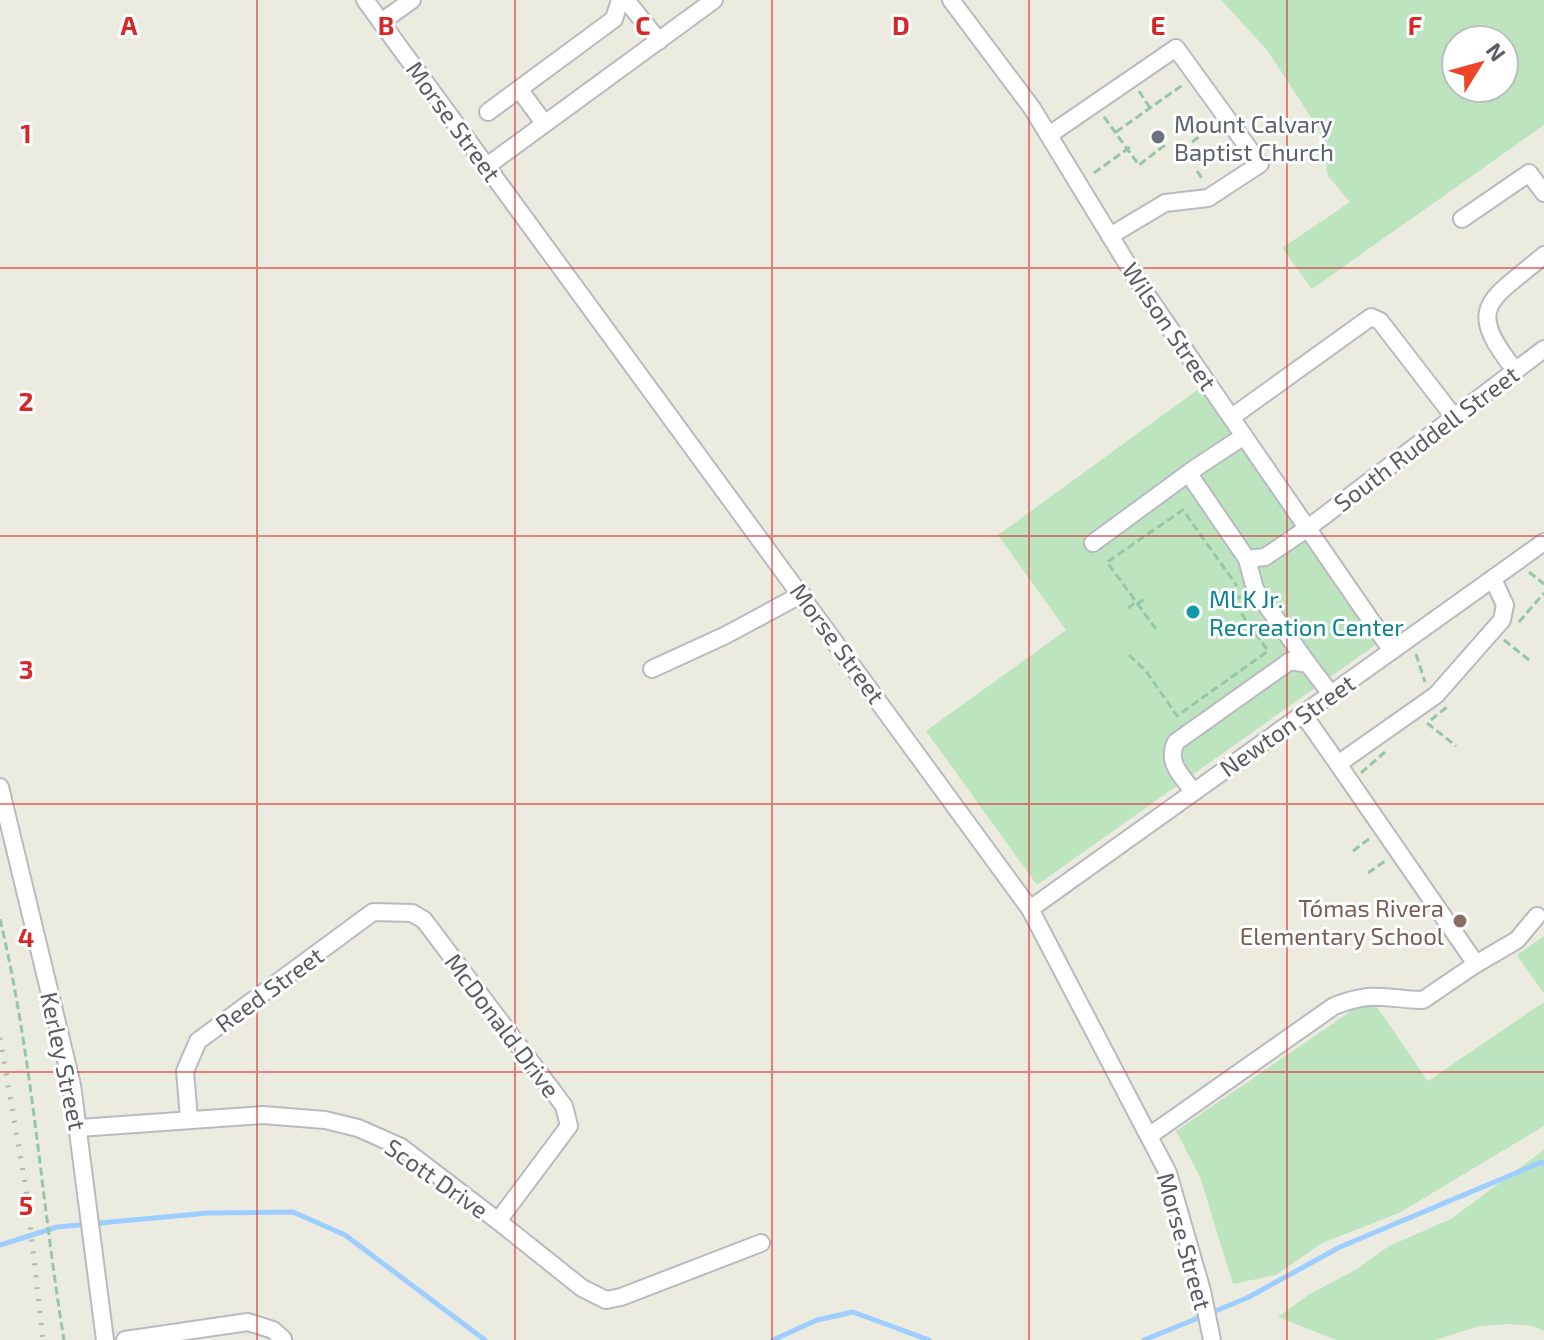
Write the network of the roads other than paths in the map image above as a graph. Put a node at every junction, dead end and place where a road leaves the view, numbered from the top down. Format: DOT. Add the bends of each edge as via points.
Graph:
graph roads {
  1 [pos="365,0"];
  2 [pos="620,0"];
  3 [pos="626,0"];
  4 [pos="714,0"];
  5 [pos="951,0"];
  6 [pos="408,1"];
  7 [pos="381,22"];
  8 [pos="659,41"];
  9 [pos="519,89"];
  10 [pos="488,112"];
  11 [pos="544,123"];
  12 [pos="1049,135"];
  13 [pos="1544,163"];
  14 [pos="487,166"];
  15 [pos="1529,173"];
  16 [pos="1544,193"];
  17 [pos="1462,219"];
  18 [pos="1110,236"];
  19 [pos="1544,255"];
  20 [pos="1544,349"];
  21 [pos="1515,370"];
  22 [pos="1232,417"];
  23 [pos="1454,417"];
  24 [pos="1244,436"];
  25 [pos="1194,469"];
  26 [pos="1308,528"];
  27 [pos="1544,542"];
  28 [pos="1093,543"];
  29 [pos="1247,559"];
  30 [pos="1493,579"];
  31 [pos="802,594"];
  32 [pos="1392,651"];
  33 [pos="1308,664"];
  34 [pos="652,669"];
  35 [pos="1331,694"];
  36 [pos="1303,714"];
  37 [pos="1338,764"];
  38 [pos="0,787"];
  39 [pos="1193,791"];
  40 [pos="1030,909"];
  41 [pos="412,913"];
  42 [pos="1537,916"];
  43 [pos="1476,964"];
  44 [pos="189,1119"];
  45 [pos="79,1128"];
  46 [pos="1149,1136"];
  47 [pos="498,1221"];
  48 [pos="761,1243"];
  49 [pos="283,1339"];
  50 [pos="105,1340"];
  51 [pos="125,1340"];
  52 [pos="1212,1340"];
  1 -- 7 [label="street, Morse Street"];
  2 -- 9 [label="street" via="614,19"];
  3 -- 8 [label="street"];
  4 -- 8 [label="street"];
  5 -- 12 [label="street, Wilson Street"];
  6 -- 7 [label="street"];
  7 -- 14 [label="street, Morse Street"];
  8 -- 11 [label="street"];
  9 -- 10 [label="street"];
  9 -- 11 [label="street"];
  11 -- 14 [label="street"];
  12 -- 18 [label="street, Wilson Street"];
  12 -- 18 [label="street" via="1176,48 1260,164 1208,198 1165,203"];
  13 -- 15 [label="street"];
  14 -- 31 [label="street, Morse Street"];
  15 -- 16 [label="street"];
  15 -- 17 [label="street"];
  18 -- 22 [label="street, Wilson Street"];
  19 -- 21 [label="street" via="1490,302 1485,324"];
  20 -- 21 [label="street, South Ruddell Street"];
  21 -- 23 [label="street, South Ruddell Street"];
  22 -- 23 [label="street" via="1371,317 1380,321"];
  22 -- 24 [label="street, Wilson Street"];
  23 -- 26 [label="street, South Ruddell Street"];
  24 -- 25 [label="street"];
  24 -- 26 [label="street, Wilson Street"];
  25 -- 28 [label="street"];
  25 -- 29 [label="street" via="1196,487"];
  26 -- 29 [label="street, South Ruddell Street" via="1265,557"];
  26 -- 32 [label="street, Wilson Street"];
  27 -- 30 [label="street, Newton Street"];
  29 -- 33 [label="street" via="1255,589"];
  30 -- 32 [label="street, Newton Street"];
  30 -- 37 [label="street" via="1505,605 1502,620 1436,695"];
  31 -- 34 [label="street"];
  31 -- 40 [label="street, Morse Street"];
  32 -- 35 [label="street, Newton Street"];
  33 -- 35 [label="street"];
  33 -- 39 [label="street" via="1290,661 1176,742 1173,764"];
  35 -- 36 [label="street, Newton Street"];
  36 -- 37 [label="street"];
  36 -- 39 [label="street, Newton Street"];
  37 -- 43 [label="street"];
  38 -- 45 [label="street, Kerley Street"];
  39 -- 40 [label="street, Newton Street"];
  40 -- 46 [label="street, Morse Street"];
  41 -- 44 [label="street, Reed Street" via="373,912 198,1041 185,1071"];
  41 -- 47 [label="street, McDonald Drive" via="424,920 564,1106 569,1126"];
  42 -- 43 [label="street" via="1517,940"];
  43 -- 46 [label="street" via="1423,1000 1359,996 1334,1006"];
  44 -- 45 [label="street, Scott Drive"];
  44 -- 47 [label="street, Scott Drive" via="284,1116 358,1128 401,1147"];
  45 -- 50 [label="street, Kerley Street"];
  46 -- 52 [label="street, Morse Street" via="1168,1173"];
  47 -- 48 [label="street, Scott Drive" via="582,1288 606,1300"];
  49 -- 51 [label="street" via="248,1322"];
}
